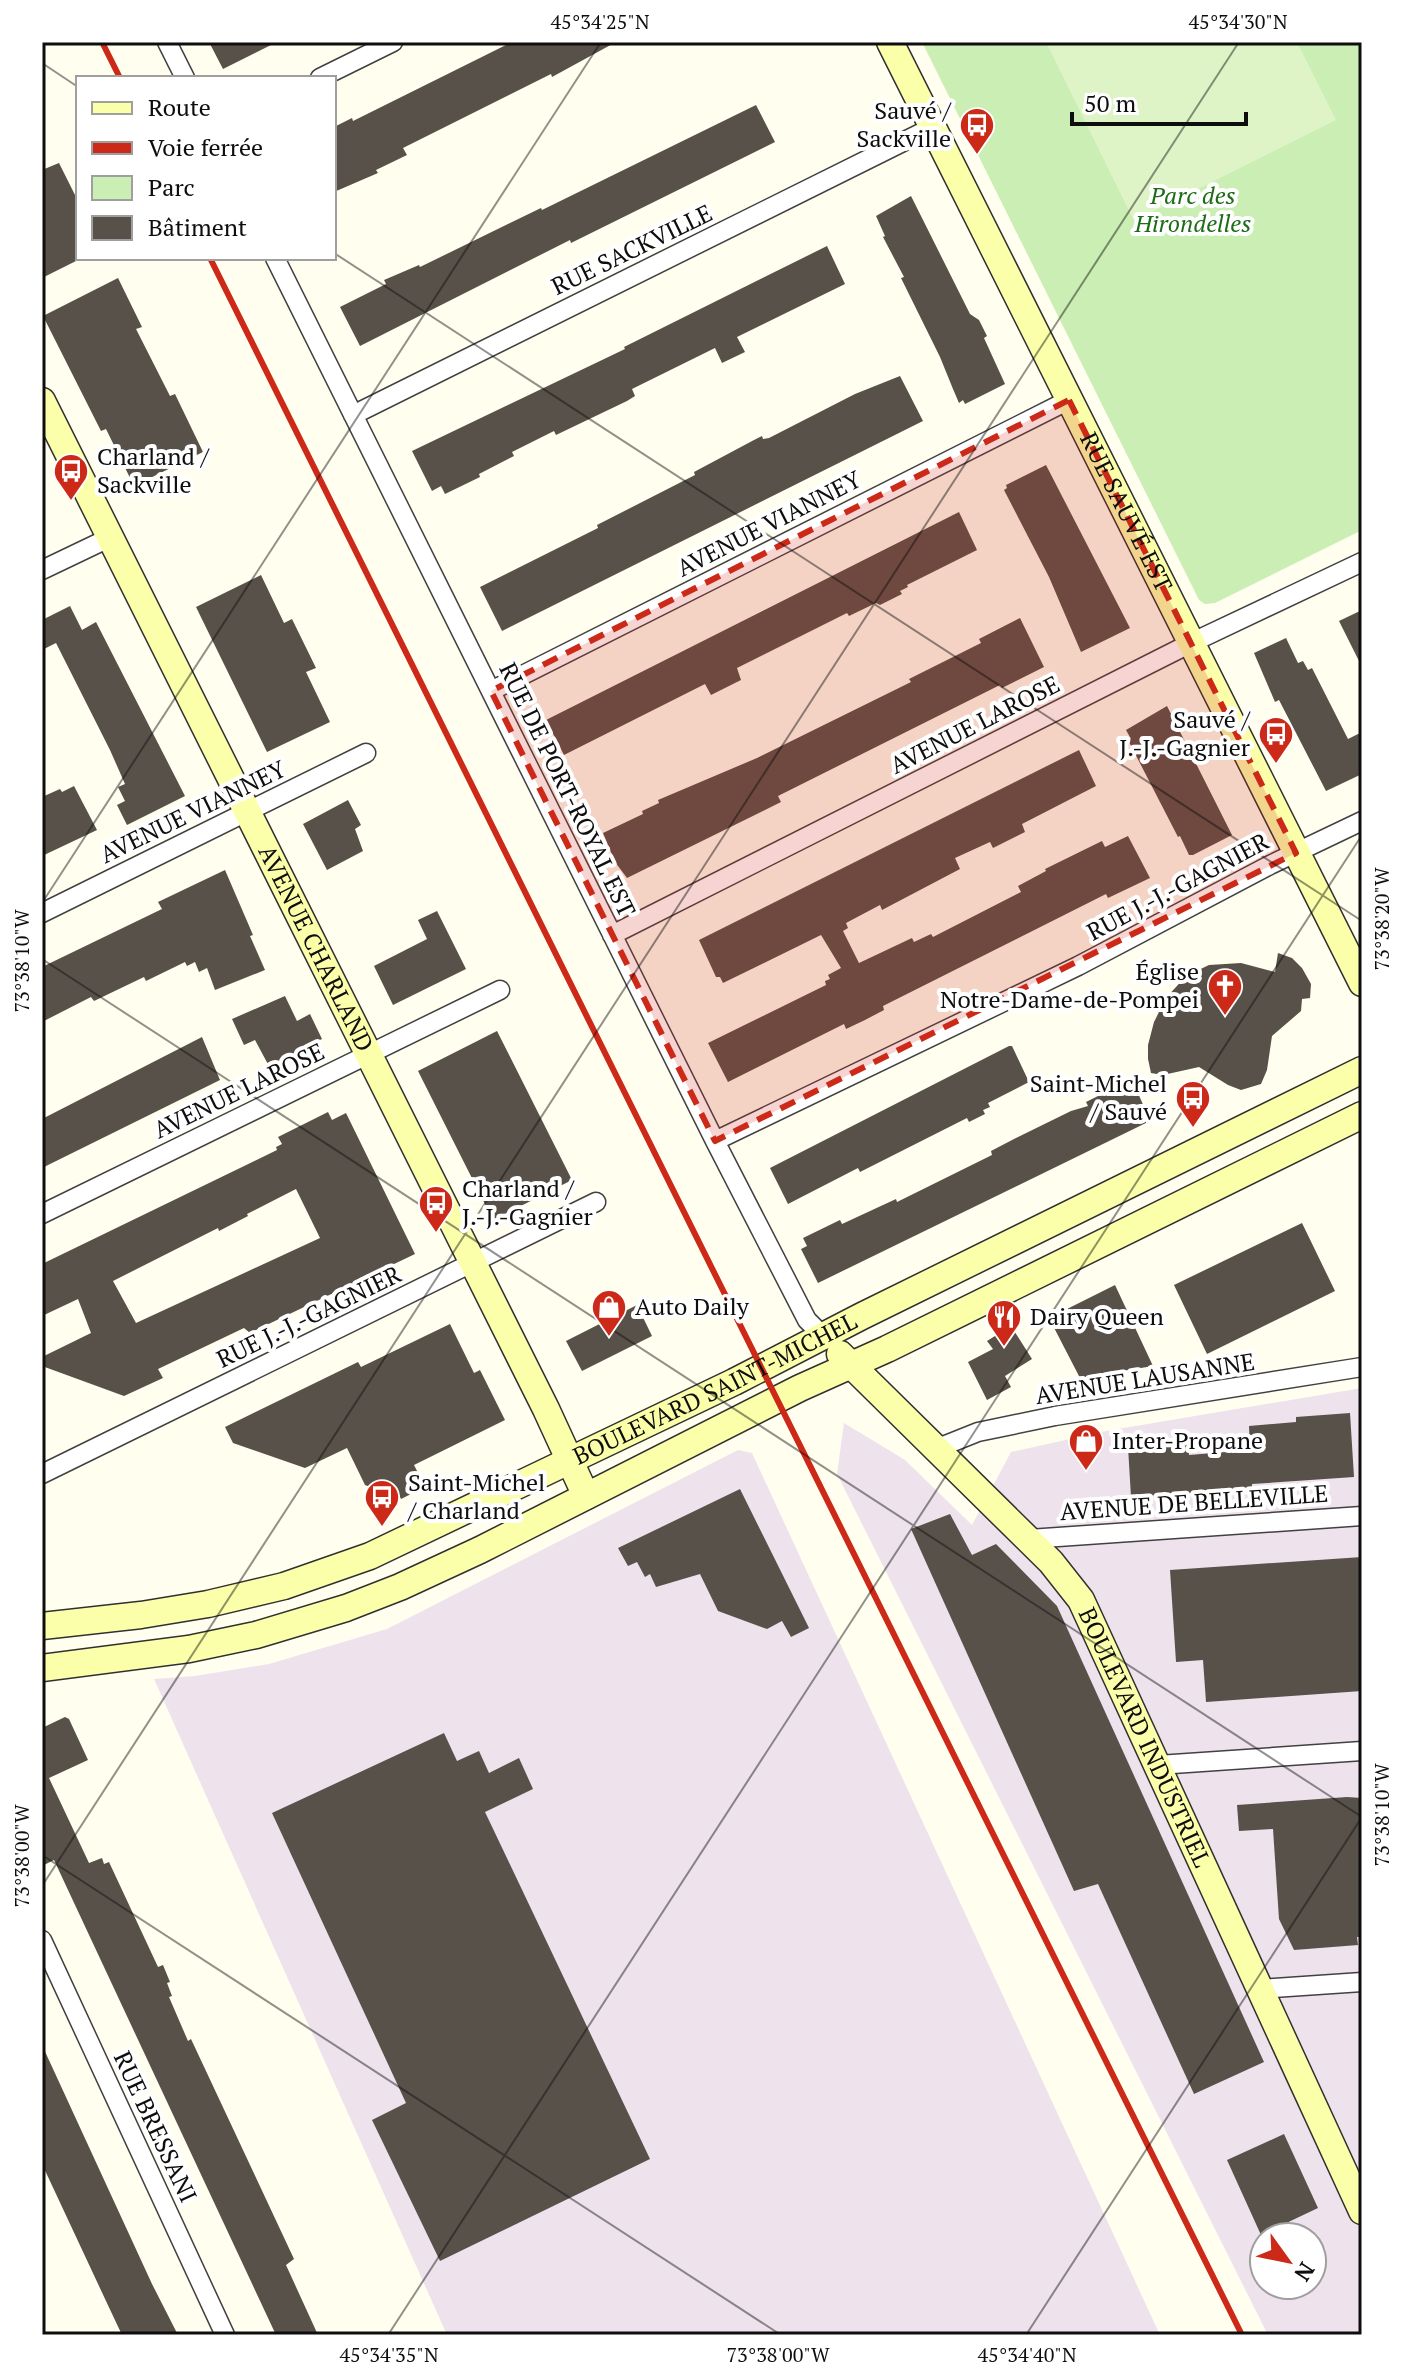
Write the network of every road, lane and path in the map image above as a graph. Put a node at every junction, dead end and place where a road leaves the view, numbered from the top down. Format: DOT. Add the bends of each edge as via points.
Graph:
graph roads {
  1 [pos="167,42"];
  2 [pos="393,42"];
  3 [pos="890,42"];
  4 [pos="184,76"];
  5 [pos="324,76"];
  6 [pos="933,127"];
  7 [pos="276,260"];
  8 [pos="1069,400"];
  9 [pos="42,401"];
  10 [pos="353,415"];
  11 [pos="111,537"];
  12 [pos="1362,562"];
  13 [pos="42,570"];
  14 [pos="1191,643"];
  15 [pos="491,691"];
  16 [pos="366,753"];
  17 [pos="248,811"];
  18 [pos="1362,821"];
  19 [pos="1296,853"];
  20 [pos="42,913"];
  21 [pos="612,935"];
  22 [pos="1362,983"];
  23 [pos="500,990"];
  24 [pos="368,1054"];
  25 [pos="1362,1070"];
  26 [pos="1362,1115"];
  27 [pos="715,1141"];
  28 [pos="596,1202"];
  29 [pos="42,1214"];
  30 [pos="472,1263"];
  31 [pos="824,1337"];
  32 [pos="851,1365"];
  33 [pos="1362,1367"];
  34 [pos="938,1448"];
  35 [pos="570,1461"];
  36 [pos="42,1474"];
  37 [pos="586,1496"];
  38 [pos="1362,1516"];
  39 [pos="1029,1539"];
  40 [pos="42,1626"];
  41 [pos="42,1668"];
  42 [pos="1362,1751"];
  43 [pos="1158,1765"];
  44 [pos="42,1940"];
  45 [pos="1362,1982"];
  46 [pos="1260,1989"];
  47 [pos="1361,2205"];
  48 [pos="225,2335"];
  1 -- 4 [label="street"];
  2 -- 5 [label="street"];
  3 -- 6 [label="main road, RUE SAUVÉ EST"];
  6 -- 8 [label="main road, RUE SAUVÉ EST"];
  6 -- 10 [label="street, RUE SACKVILLE"];
  7 -- 10 [label="street, RUE DE PORT-ROYAL EST"];
  8 -- 14 [label="main road, RUE SAUVÉ EST"];
  8 -- 15 [label="street, AVENUE VIANNEY"];
  9 -- 11 [label="main road, AVENUE CHARLAND"];
  10 -- 15 [label="street, RUE DE PORT-ROYAL EST"];
  11 -- 13 [label="street"];
  11 -- 17 [label="main road, AVENUE CHARLAND"];
  12 -- 14 [label="street, AVENUE LAROSE"];
  14 -- 19 [label="main road, RUE SAUVÉ EST"];
  14 -- 21 [label="street, AVENUE LAROSE"];
  15 -- 21 [label="street, RUE DE PORT-ROYAL EST"];
  16 -- 17 [label="street, AVENUE VIANNEY"];
  17 -- 20 [label="street, AVENUE VIANNEY"];
  17 -- 24 [label="main road, AVENUE CHARLAND"];
  18 -- 19 [label="street, RUE J.-J.-GAGNIER"];
  19 -- 22 [label="main road, RUE SAUVÉ EST"];
  19 -- 27 [label="street, RUE J.-J.-GAGNIER" via="1078,966"];
  21 -- 27 [label="street, RUE DE PORT-ROYAL EST"];
  23 -- 24 [label="street, AVENUE LAROSE"];
  24 -- 29 [label="street, AVENUE LAROSE"];
  24 -- 30 [label="main road, AVENUE CHARLAND"];
  25 -- 31 [label="main road, BOULEVARD SAINT-MICHEL"];
  26 -- 32 [label="main road, BOULEVARD SAINT-MICHEL"];
  27 -- 31 [label="street, RUE DE PORT-ROYAL EST" via="807,1320"];
  28 -- 30 [label="street, RUE J.-J.-GAGNIER"];
  30 -- 35 [label="main road, AVENUE CHARLAND"];
  30 -- 36 [label="street, RUE J.-J.-GAGNIER"];
  31 -- 32 [label="main road, BOULEVARD INDUSTRIEL"];
  31 -- 35 [label="main road, BOULEVARD SAINT-MICHEL"];
  32 -- 34 [label="main road, BOULEVARD INDUSTRIEL"];
  32 -- 37 [label="main road, BOULEVARD SAINT-MICHEL"];
  33 -- 34 [label="street, AVENUE LAUSANNE" via="1055,1416 978,1432"];
  34 -- 39 [label="main road, BOULEVARD INDUSTRIEL"];
  35 -- 37 [label="main road, AVENUE CHARLAND"];
  35 -- 40 [label="main road, BOULEVARD SAINT-MICHEL" via="389,1547 284,1586 187,1608"];
  37 -- 41 [label="main road, BOULEVARD SAINT-MICHEL" via="417,1580 302,1622 189,1649"];
  38 -- 39 [label="street, AVENUE DE BELLEVILLE"];
  39 -- 43 [label="main road, BOULEVARD INDUSTRIEL" via="1081,1600"];
  42 -- 43 [label="street"];
  43 -- 46 [label="main road, BOULEVARD INDUSTRIEL"];
  44 -- 48 [label="street, RUE BRESSANI"];
  45 -- 46 [label="street"];
  46 -- 47 [label="main road, BOULEVARD INDUSTRIEL"];
}
